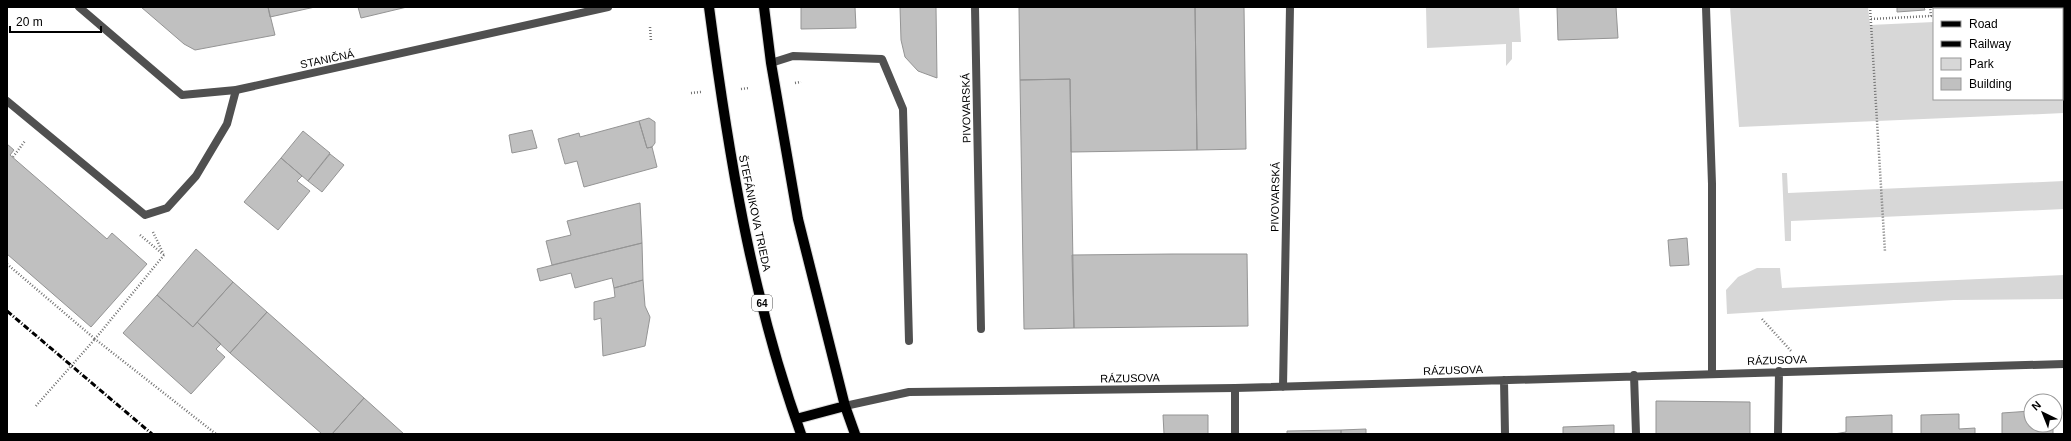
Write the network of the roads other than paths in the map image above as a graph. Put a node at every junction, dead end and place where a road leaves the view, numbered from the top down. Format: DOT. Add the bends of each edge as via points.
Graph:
graph roads {
  1 [pos="80,7"];
  2 [pos="608,7"];
  3 [pos="709,7"];
  4 [pos="764,7"];
  5 [pos="976,7"];
  6 [pos="1290,7"];
  7 [pos="1706,7"];
  8 [pos="771,63"];
  9 [pos="236,90"];
  10 [pos="7,101"];
  11 [pos="981,329"];
  12 [pos="909,341"];
  13 [pos="2064,364"];
  14 [pos="1779,371"];
  15 [pos="1712,373"];
  16 [pos="1634,376"];
  17 [pos="1504,380"];
  18 [pos="1283,387"];
  19 [pos="1235,388"];
  20 [pos="845,406"];
  21 [pos="796,419"];
  22 [pos="801,434"];
  23 [pos="855,434"];
  24 [pos="1235,434"];
  25 [pos="1505,434"];
  26 [pos="1636,434"];
  27 [pos="1778,434"];
  1 -- 9 [label="street, STANIČNÁ" via="182,95"];
  2 -- 9 [label="street, STANIČNÁ"];
  3 -- 21 [label="main road, ŠTEFÁNIKOVA TRIEDA / 64" via="730,154 747,244 776,355"];
  4 -- 8 [label="main road"];
  5 -- 11 [label="street, PIVOVARSKÁ"];
  6 -- 18 [label="street, PIVOVARSKÁ"];
  7 -- 15 [label="street" via="1712,184"];
  8 -- 12 [label="street" via="793,56 882,59 903,109"];
  8 -- 20 [label="main road" via="798,219"];
  9 -- 10 [label="street" via="227,124 196,176 167,208 145,215"];
  13 -- 14 [label="street, RÁZUSOVA"];
  14 -- 15 [label="street, RÁZUSOVA"];
  14 -- 27 [label="street"];
  15 -- 16 [label="street, RÁZUSOVA"];
  16 -- 17 [label="street, RÁZUSOVA"];
  16 -- 26 [label="street"];
  17 -- 18 [label="street, RÁZUSOVA"];
  17 -- 25 [label="street"];
  18 -- 19 [label="street, RÁZUSOVA"];
  19 -- 20 [label="street, RÁZUSOVA" via="902,392"];
  19 -- 24 [label="street"];
  20 -- 21 [label="main road"];
  20 -- 23 [label="main road"];
  21 -- 22 [label="main road, 64"];
}
